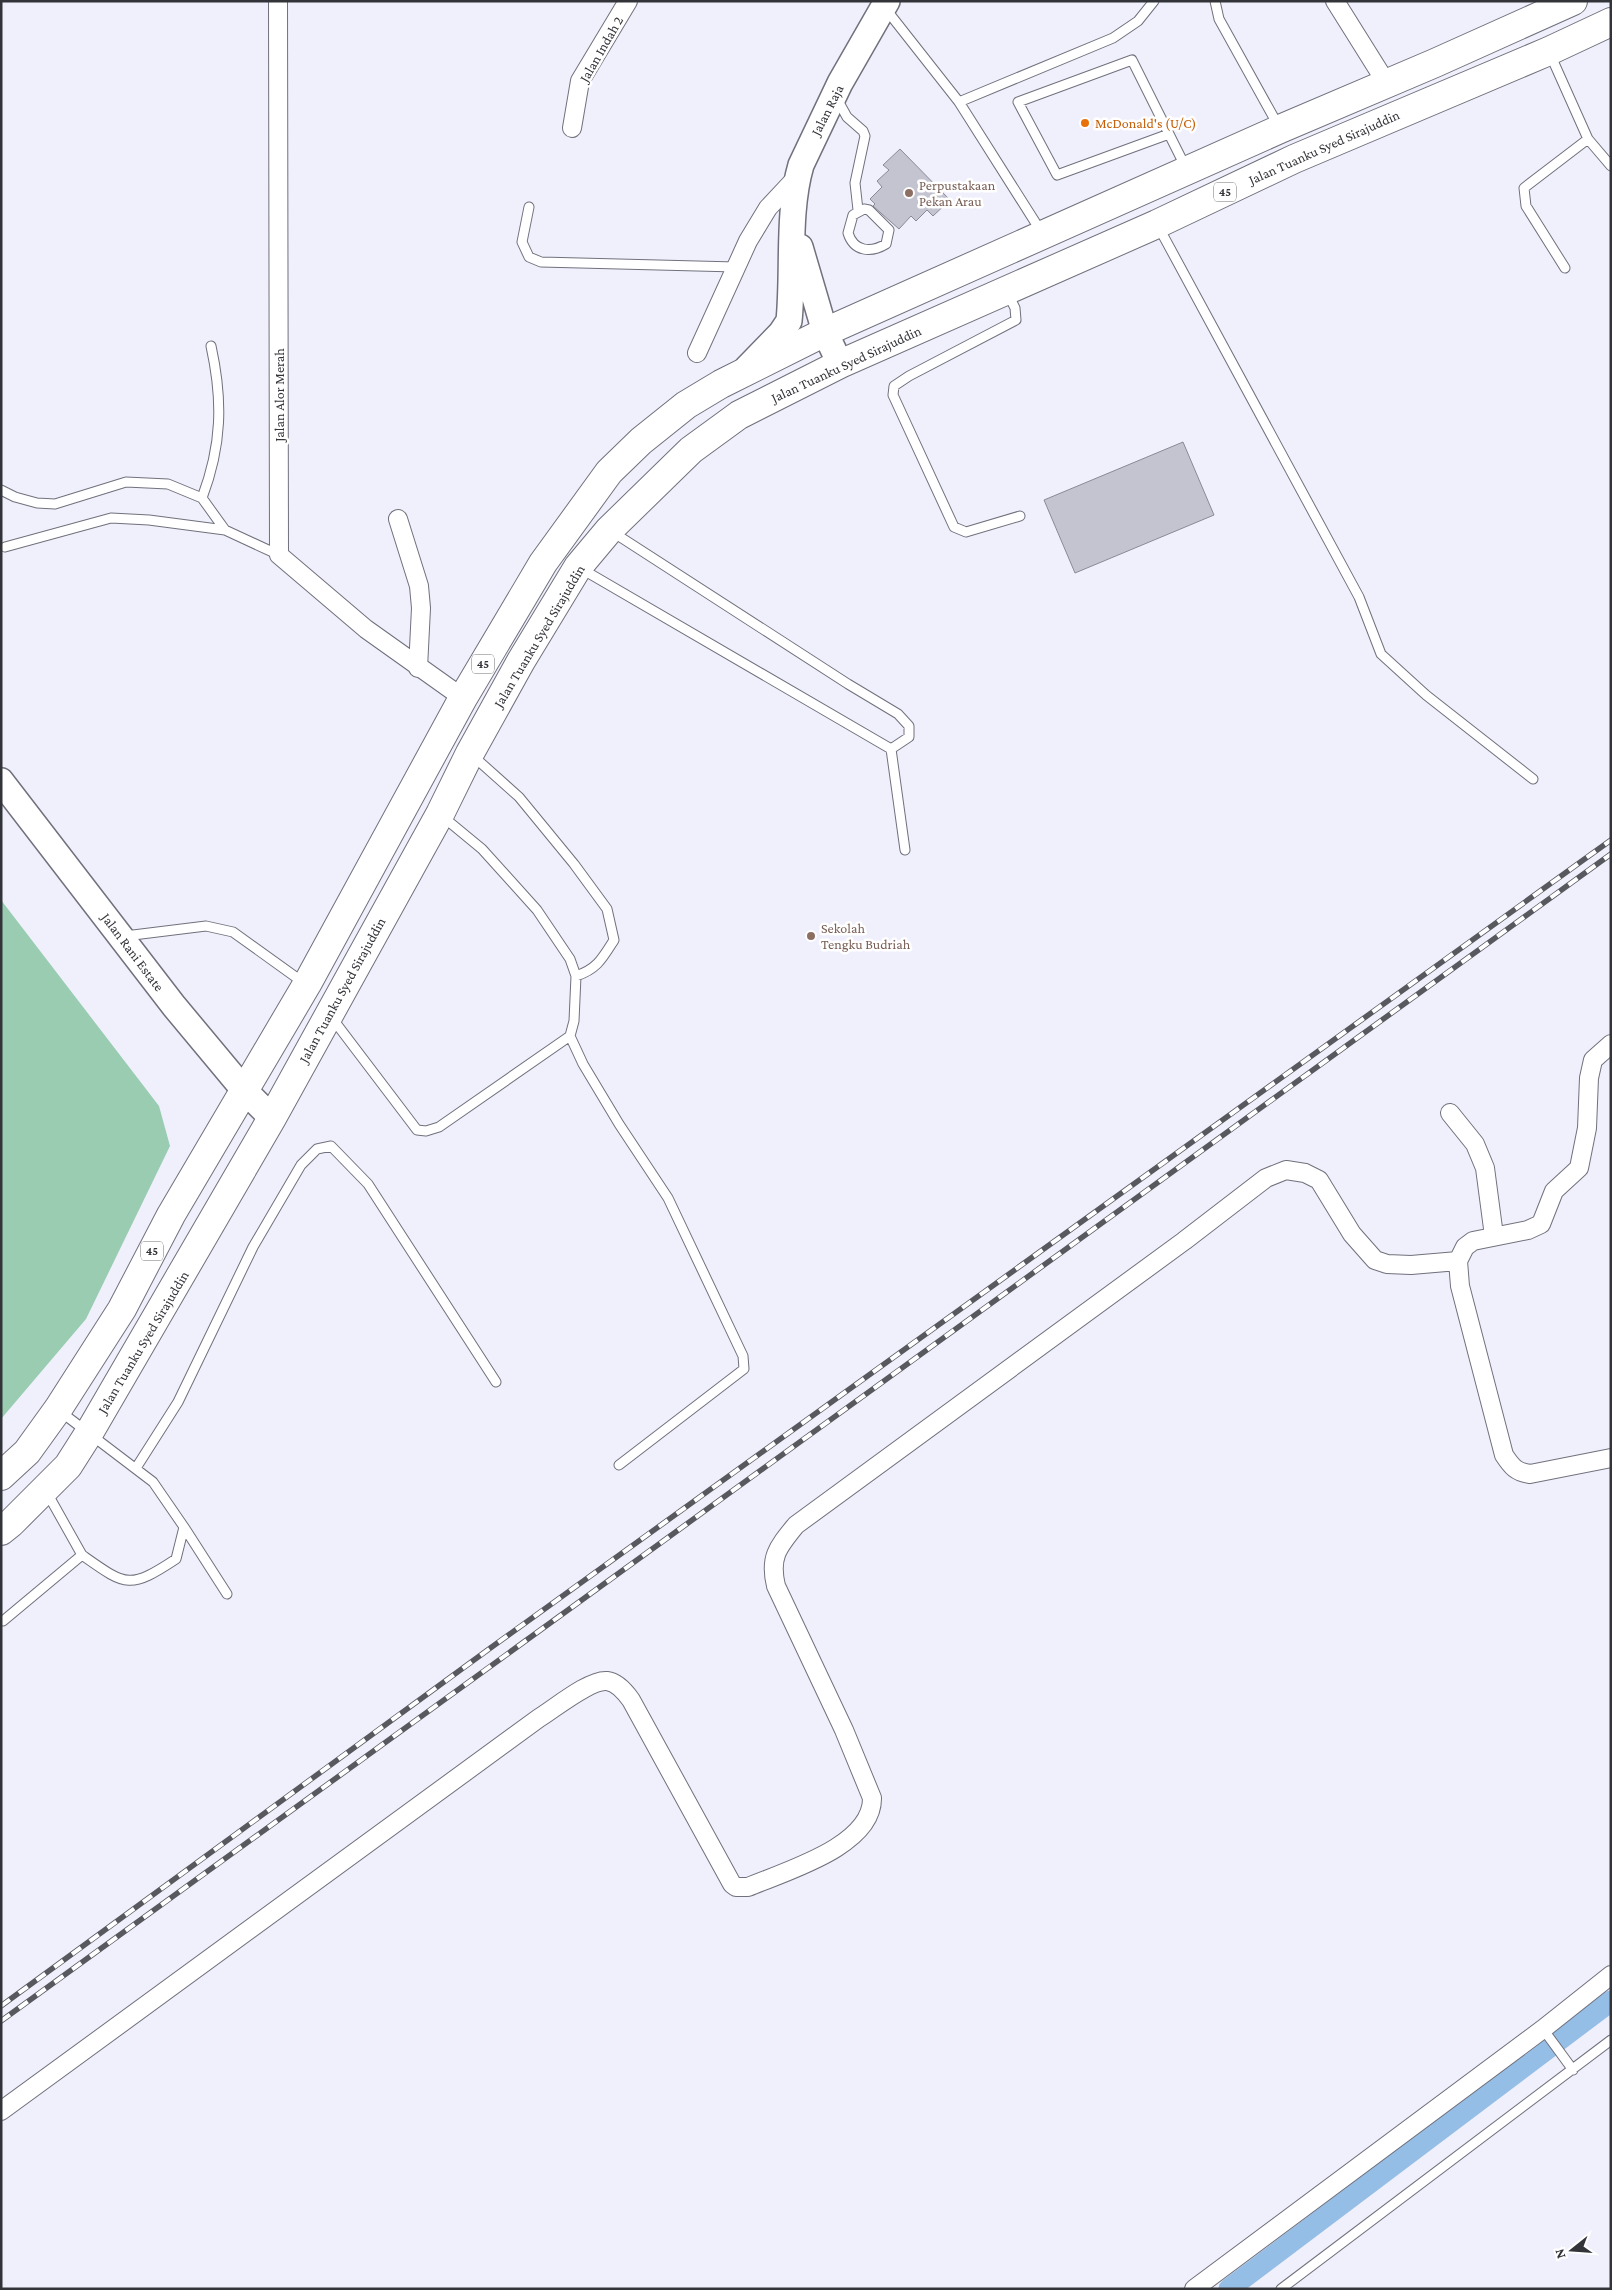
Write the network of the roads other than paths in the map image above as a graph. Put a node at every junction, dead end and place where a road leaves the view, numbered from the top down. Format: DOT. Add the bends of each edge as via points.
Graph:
graph roads {
  1 [pos="278,1"];
  2 [pos="628,1"];
  3 [pos="1154,1"];
  4 [pos="1216,1"];
  5 [pos="1335,1"];
  6 [pos="1573,1"];
  7 [pos="885,4"];
  8 [pos="1611,22"];
  9 [pos="1549,51"];
  10 [pos="1387,84"];
  11 [pos="834,95"];
  12 [pos="959,102"];
  13 [pos="572,128"];
  14 [pos="1280,128"];
  15 [pos="1169,134"];
  16 [pos="1588,139"];
  17 [pos="1611,166"];
  18 [pos="1187,170"];
  19 [pos="798,177"];
  20 [pos="529,207"];
  21 [pos="858,210"];
  22 [pos="1157,224"];
  23 [pos="794,228"];
  24 [pos="1044,235"];
  25 [pos="736,267"];
  26 [pos="1565,268"];
  27 [pos="1007,292"];
  28 [pos="825,332"];
  29 [pos="211,346"];
  30 [pos="697,353"];
  31 [pos="840,364"];
  32 [pos="740,374"];
  33 [pos="1,490"];
  34 [pos="202,498"];
  35 [pos="1020,516"];
  36 [pos="398,518"];
  37 [pos="225,530"];
  38 [pos="609,530"];
  39 [pos="5,547"];
  40 [pos="279,555"];
  41 [pos="578,567"];
  42 [pos="418,668"];
  43 [pos="463,698"];
  44 [pos="891,749"];
  45 [pos="470,753"];
  46 [pos="1533,779"];
  47 [pos="1,781"];
  48 [pos="440,814"];
  49 [pos="905,850"];
  50 [pos="122,937"];
  51 [pos="576,976"];
  52 [pos="307,984"];
  53 [pos="329,1013"];
  54 [pos="570,1036"];
  55 [pos="1611,1044"];
  56 [pos="244,1090"];
  57 [pos="1450,1113"];
  58 [pos="272,1118"];
  59 [pos="1494,1236"];
  60 [pos="1458,1261"];
  61 [pos="496,1382"];
  62 [pos="58,1409"];
  63 [pos="89,1434"];
  64 [pos="1611,1458"];
  65 [pos="619,1465"];
  66 [pos="136,1468"];
  67 [pos="1,1476"];
  68 [pos="45,1489"];
  69 [pos="184,1527"];
  70 [pos="1,1531"];
  71 [pos="82,1555"];
  72 [pos="226,1594"];
  73 [pos="3,1621"];
  74 [pos="1611,1975"];
  75 [pos="1548,2035"];
  76 [pos="1611,2040"];
  77 [pos="1572,2070"];
  78 [pos="1,2111"];
  79 [pos="1194,2289"];
  80 [pos="1281,2289"];
  1 -- 40 [label="street, Jalan Alor Merah"];
  2 -- 13 [label="street, Jalan Indah 2" via="580,81"];
  3 -- 12 [label="lane" via="1138,21 1113,38"];
  4 -- 14 [label="lane" via="1219,19"];
  5 -- 10 [label="street"];
  6 -- 10 [label="highway, 45"];
  7 -- 11 [label="street, Jalan Raja"];
  7 -- 12 [label="lane"];
  8 -- 9 [label="highway, Jalan Tuanku Syed Sirajuddin / 45"];
  9 -- 16 [label="lane"];
  9 -- 22 [label="highway, Jalan Tuanku Syed Sirajuddin / 45" via="1294,159"];
  10 -- 14 [label="highway, 45"];
  11 -- 19 [label="street, Jalan Raja" via="808,147"];
  11 -- 21 [label="lane" via="847,117 865,136 855,183"];
  12 -- 24 [label="lane"];
  14 -- 18 [label="highway, 45"];
  15 -- 15 [label="lane" via="1057,175 1018,102 1132,60"];
  15 -- 18 [label="lane"];
  16 -- 17 [label="lane"];
  16 -- 26 [label="lane" via="1524,188 1526,206"];
  18 -- 24 [label="highway, 45"];
  19 -- 23 [label="street, Jalan Raja"];
  19 -- 25 [label="street" via="768,208"];
  20 -- 25 [label="lane" via="522,242 529,257 541,262"];
  21 -- 21 [label="lane" via="869,210 889,230 886,244 871,250 854,244 848,226"];
  22 -- 27 [label="highway, Jalan Tuanku Syed Sirajuddin / 45"];
  22 -- 46 [label="lane" via="1359,596 1381,654 1426,695"];
  23 -- 28 [label="street, Jalan Raja"];
  23 -- 32 [label="street, Jalan Raja" via="788,322 781,334"];
  24 -- 28 [label="highway, 45"];
  25 -- 30 [label="street"];
  27 -- 31 [label="highway, Jalan Tuanku Syed Sirajuddin / 45"];
  27 -- 35 [label="lane" via="1015,308 1016,320 909,376 894,386 893,395 954,527 966,532"];
  28 -- 31 [label="street, Jalan Raja"];
  28 -- 32 [label="highway, 45"];
  29 -- 34 [label="lane" via="218,382 218,433 213,468"];
  31 -- 38 [label="highway, Jalan Tuanku Syed Sirajuddin / 45" via="738,415 691,450"];
  32 -- 43 [label="highway, 45" via="686,405 609,472 543,563"];
  33 -- 34 [label="lane" via="30,501 55,504 126,482 168,484"];
  34 -- 37 [label="lane"];
  36 -- 42 [label="street" via="419,586"];
  37 -- 39 [label="lane" via="111,518"];
  37 -- 40 [label="lane"];
  38 -- 41 [label="highway, Jalan Tuanku Syed Sirajuddin / 45"];
  38 -- 44 [label="lane" via="898,714 909,726 909,737"];
  40 -- 42 [label="street" via="366,629"];
  41 -- 44 [label="lane"];
  41 -- 45 [label="highway, Jalan Tuanku Syed Sirajuddin / 45"];
  42 -- 43 [label="street"];
  43 -- 52 [label="highway, 45"];
  44 -- 49 [label="lane"];
  45 -- 48 [label="highway, Jalan Tuanku Syed Sirajuddin / 45"];
  45 -- 51 [label="lane" via="519,797 607,909 614,940 590,971"];
  47 -- 50 [label="street, Jalan Rani Estate"];
  48 -- 51 [label="lane" via="482,849 536,910 570,959"];
  48 -- 53 [label="highway, Jalan Tuanku Syed Sirajuddin / 45"];
  50 -- 52 [label="lane" via="206,926 233,932"];
  50 -- 56 [label="street, Jalan Rani Estate"];
  51 -- 54 [label="lane"];
  52 -- 56 [label="highway, 45"];
  53 -- 54 [label="lane" via="417,1130 426,1131 439,1127"];
  53 -- 58 [label="highway, Jalan Tuanku Syed Sirajuddin / 45"];
  54 -- 65 [label="lane" via="619,1124 668,1198 743,1356 744,1369"];
  55 -- 59 [label="street" via="1593,1060 1587,1128 1579,1168 1554,1191 1541,1224 1528,1230"];
  56 -- 58 [label="street, Jalan Rani Estate"];
  56 -- 62 [label="highway, 45" via="171,1215 122,1310"];
  57 -- 59 [label="street" via="1475,1144 1485,1168"];
  58 -- 63 [label="highway, Jalan Tuanku Syed Sirajuddin / 45"];
  59 -- 60 [label="street" via="1473,1241 1465,1247"];
  60 -- 64 [label="street" via="1460,1286 1504,1455 1511,1466 1530,1474"];
  60 -- 78 [label="street" via="1412,1266 1375,1260 1352,1234 1320,1180 1286,1170 1266,1178 796,1525 773,1558 776,1586 844,1730 872,1798 873,1809 867,1820 838,1848 748,1887 736,1887 631,1700 617,1686 608,1681 600,1682 539,1718"];
  61 -- 66 [label="lane" via="368,1184 331,1146 316,1149 301,1165 253,1247 178,1402"];
  62 -- 63 [label="lane"];
  62 -- 67 [label="highway, 45" via="26,1452"];
  63 -- 66 [label="lane"];
  63 -- 68 [label="highway, Jalan Tuanku Syed Sirajuddin / 45" via="68,1466"];
  66 -- 69 [label="lane" via="160,1491"];
  68 -- 70 [label="highway, Jalan Tuanku Syed Sirajuddin / 45"];
  68 -- 71 [label="lane"];
  69 -- 71 [label="lane" via="176,1559 135,1581 115,1578"];
  69 -- 72 [label="lane"];
  71 -- 73 [label="lane"];
  74 -- 75 [label="street"];
  75 -- 77 [label="lane"];
  75 -- 79 [label="street"];
  76 -- 77 [label="lane"];
  77 -- 80 [label="lane"];
}
